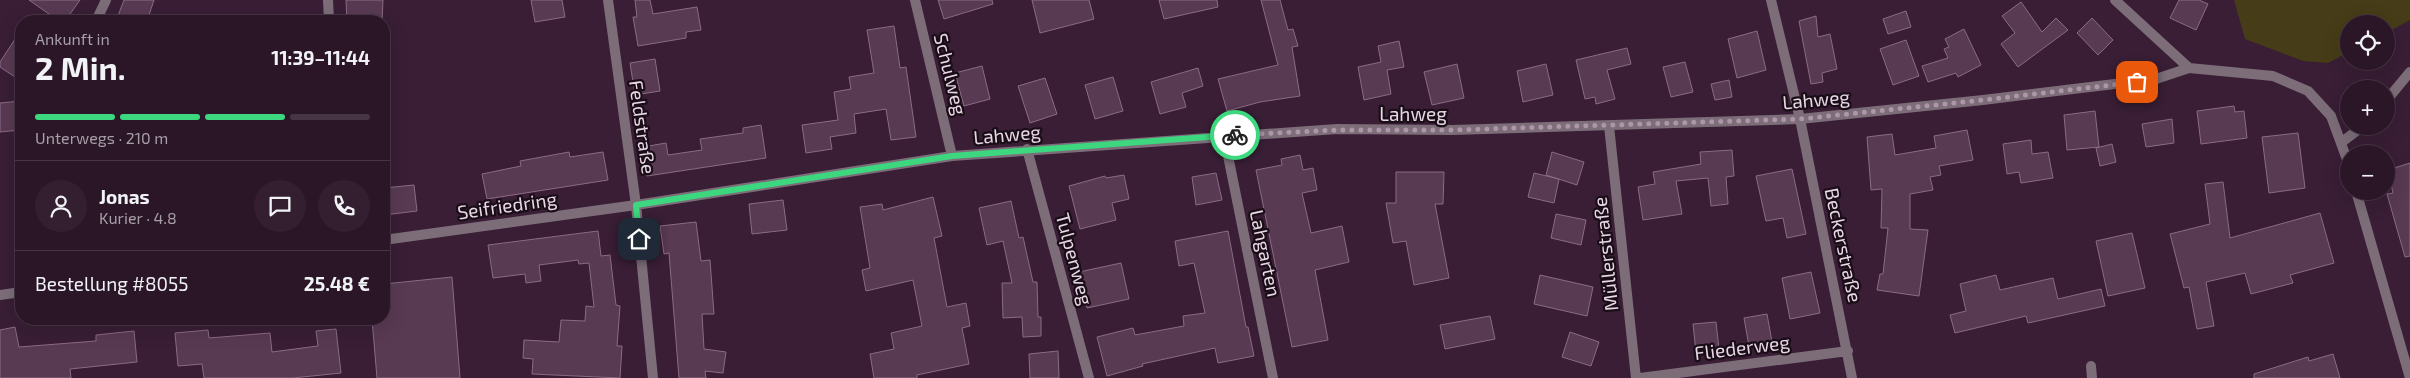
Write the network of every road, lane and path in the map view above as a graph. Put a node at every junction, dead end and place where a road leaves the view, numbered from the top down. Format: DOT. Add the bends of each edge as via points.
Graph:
graph roads {
  1 [pos="106,0"];
  2 [pos="328,0"];
  3 [pos="608,0"];
  4 [pos="915,0"];
  5 [pos="1771,0"];
  6 [pos="2115,0"];
  7 [pos="99,15"];
  8 [pos="329,15"];
  9 [pos="2189,68"];
  10 [pos="2410,72"];
  11 [pos="2395,90"];
  12 [pos="1800,119"];
  13 [pos="1609,126"];
  14 [pos="2352,135"];
  15 [pos="1224,136"];
  16 [pos="2342,142"];
  17 [pos="2343,145"];
  18 [pos="1027,149"];
  19 [pos="952,156"];
  20 [pos="2359,200"];
  21 [pos="636,205"];
  22 [pos="390,239"];
  23 [pos="15,293"];
  24 [pos="0,295"];
  25 [pos="1848,352"];
  26 [pos="2091,366"];
  27 [pos="653,378"];
  28 [pos="1089,378"];
  29 [pos="1273,378"];
  30 [pos="1638,378"];
  31 [pos="1852,378"];
  32 [pos="2092,378"];
  33 [pos="2410,378"];
  1 -- 7 [label="street"];
  2 -- 8 [label="street"];
  3 -- 21 [label="street, Feldstraße"];
  4 -- 19 [label="street, Schulweg"];
  5 -- 12 [label="street, Beckerstraße"];
  6 -- 9 [label="street"];
  9 -- 12 [label="street, Lahweg" via="2156,79"];
  9 -- 16 [label="street" via="2273,76 2308,91 2331,116"];
  10 -- 11 [label="street"];
  12 -- 13 [label="street, Lahweg"];
  12 -- 25 [label="street, Beckerstraße"];
  13 -- 15 [label="street, Lahweg" via="1337,130"];
  13 -- 30 [label="street, Müllerstraße"];
  14 -- 16 [label="street"];
  15 -- 18 [label="street, Lahweg"];
  15 -- 29 [label="street, Lahgarten"];
  16 -- 17 [label="street"];
  18 -- 19 [label="street, Lahweg"];
  18 -- 28 [label="street, Tulpenweg"];
  19 -- 21 [label="street, Lahweg"];
  20 -- 33 [label="street"];
  21 -- 22 [label="street, Seifriedring"];
  21 -- 27 [label="street, Feldstraße"];
  23 -- 24 [label="street"];
  25 -- 30 [label="street, Fliederweg"];
  25 -- 31 [label="street, Beckerstraße"];
  26 -- 32 [label="street"];
}
